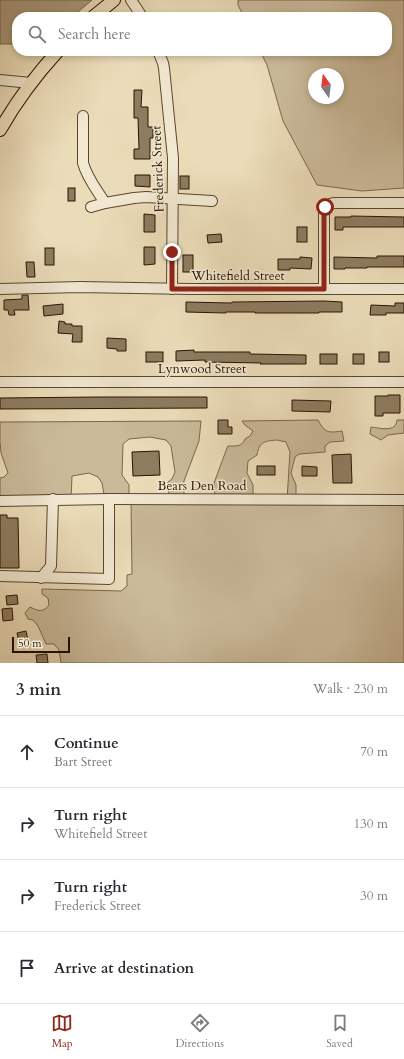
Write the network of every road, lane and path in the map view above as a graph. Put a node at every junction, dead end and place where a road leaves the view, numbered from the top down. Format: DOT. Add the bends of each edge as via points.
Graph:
graph roads {
  1 [pos="114,0"];
  2 [pos="131,0"];
  3 [pos="99,12"];
  4 [pos="140,12"];
  5 [pos="54,56"];
  6 [pos="160,56"];
  7 [pos="0,80"];
  8 [pos="31,83"];
  9 [pos="83,116"];
  10 [pos="0,130"];
  11 [pos="172,199"];
  12 [pos="212,201"];
  13 [pos="105,203"];
  14 [pos="404,203"];
  15 [pos="91,207"];
  16 [pos="0,289"];
  17 [pos="172,289"];
  18 [pos="324,289"];
  19 [pos="404,289"];
  20 [pos="0,382"];
  21 [pos="404,382"];
  22 [pos="53,499"];
  23 [pos="109,499"];
  24 [pos="404,500"];
  25 [pos="0,501"];
  26 [pos="0,576"];
  27 [pos="40,578"];
  1 -- 3 [label="main road"];
  2 -- 4 [label="street"];
  5 -- 8 [label="main road"];
  6 -- 11 [label="street, Frederick Street" via="164,68 173,158"];
  7 -- 8 [label="street"];
  8 -- 10 [label="main road"];
  9 -- 13 [label="street" via="83,164"];
  11 -- 12 [label="street"];
  11 -- 13 [label="street" via="146,197"];
  11 -- 17 [label="street, Frederick Street"];
  13 -- 15 [label="street"];
  14 -- 18 [label="street" via="336,203 325,207"];
  16 -- 17 [label="street, Whitefield Street"];
  17 -- 18 [label="street, Whitefield Street"];
  18 -- 19 [label="street, Whitefield Street"];
  20 -- 21 [label="street, Lynwood Street"];
  22 -- 23 [label="street, Bears Den Road"];
  22 -- 25 [label="street, Bears Den Road"];
  22 -- 27 [label="street" via="51,566"];
  23 -- 24 [label="street, Bears Den Road"];
  23 -- 27 [label="street" via="109,579"];
  26 -- 27 [label="street"];
}
